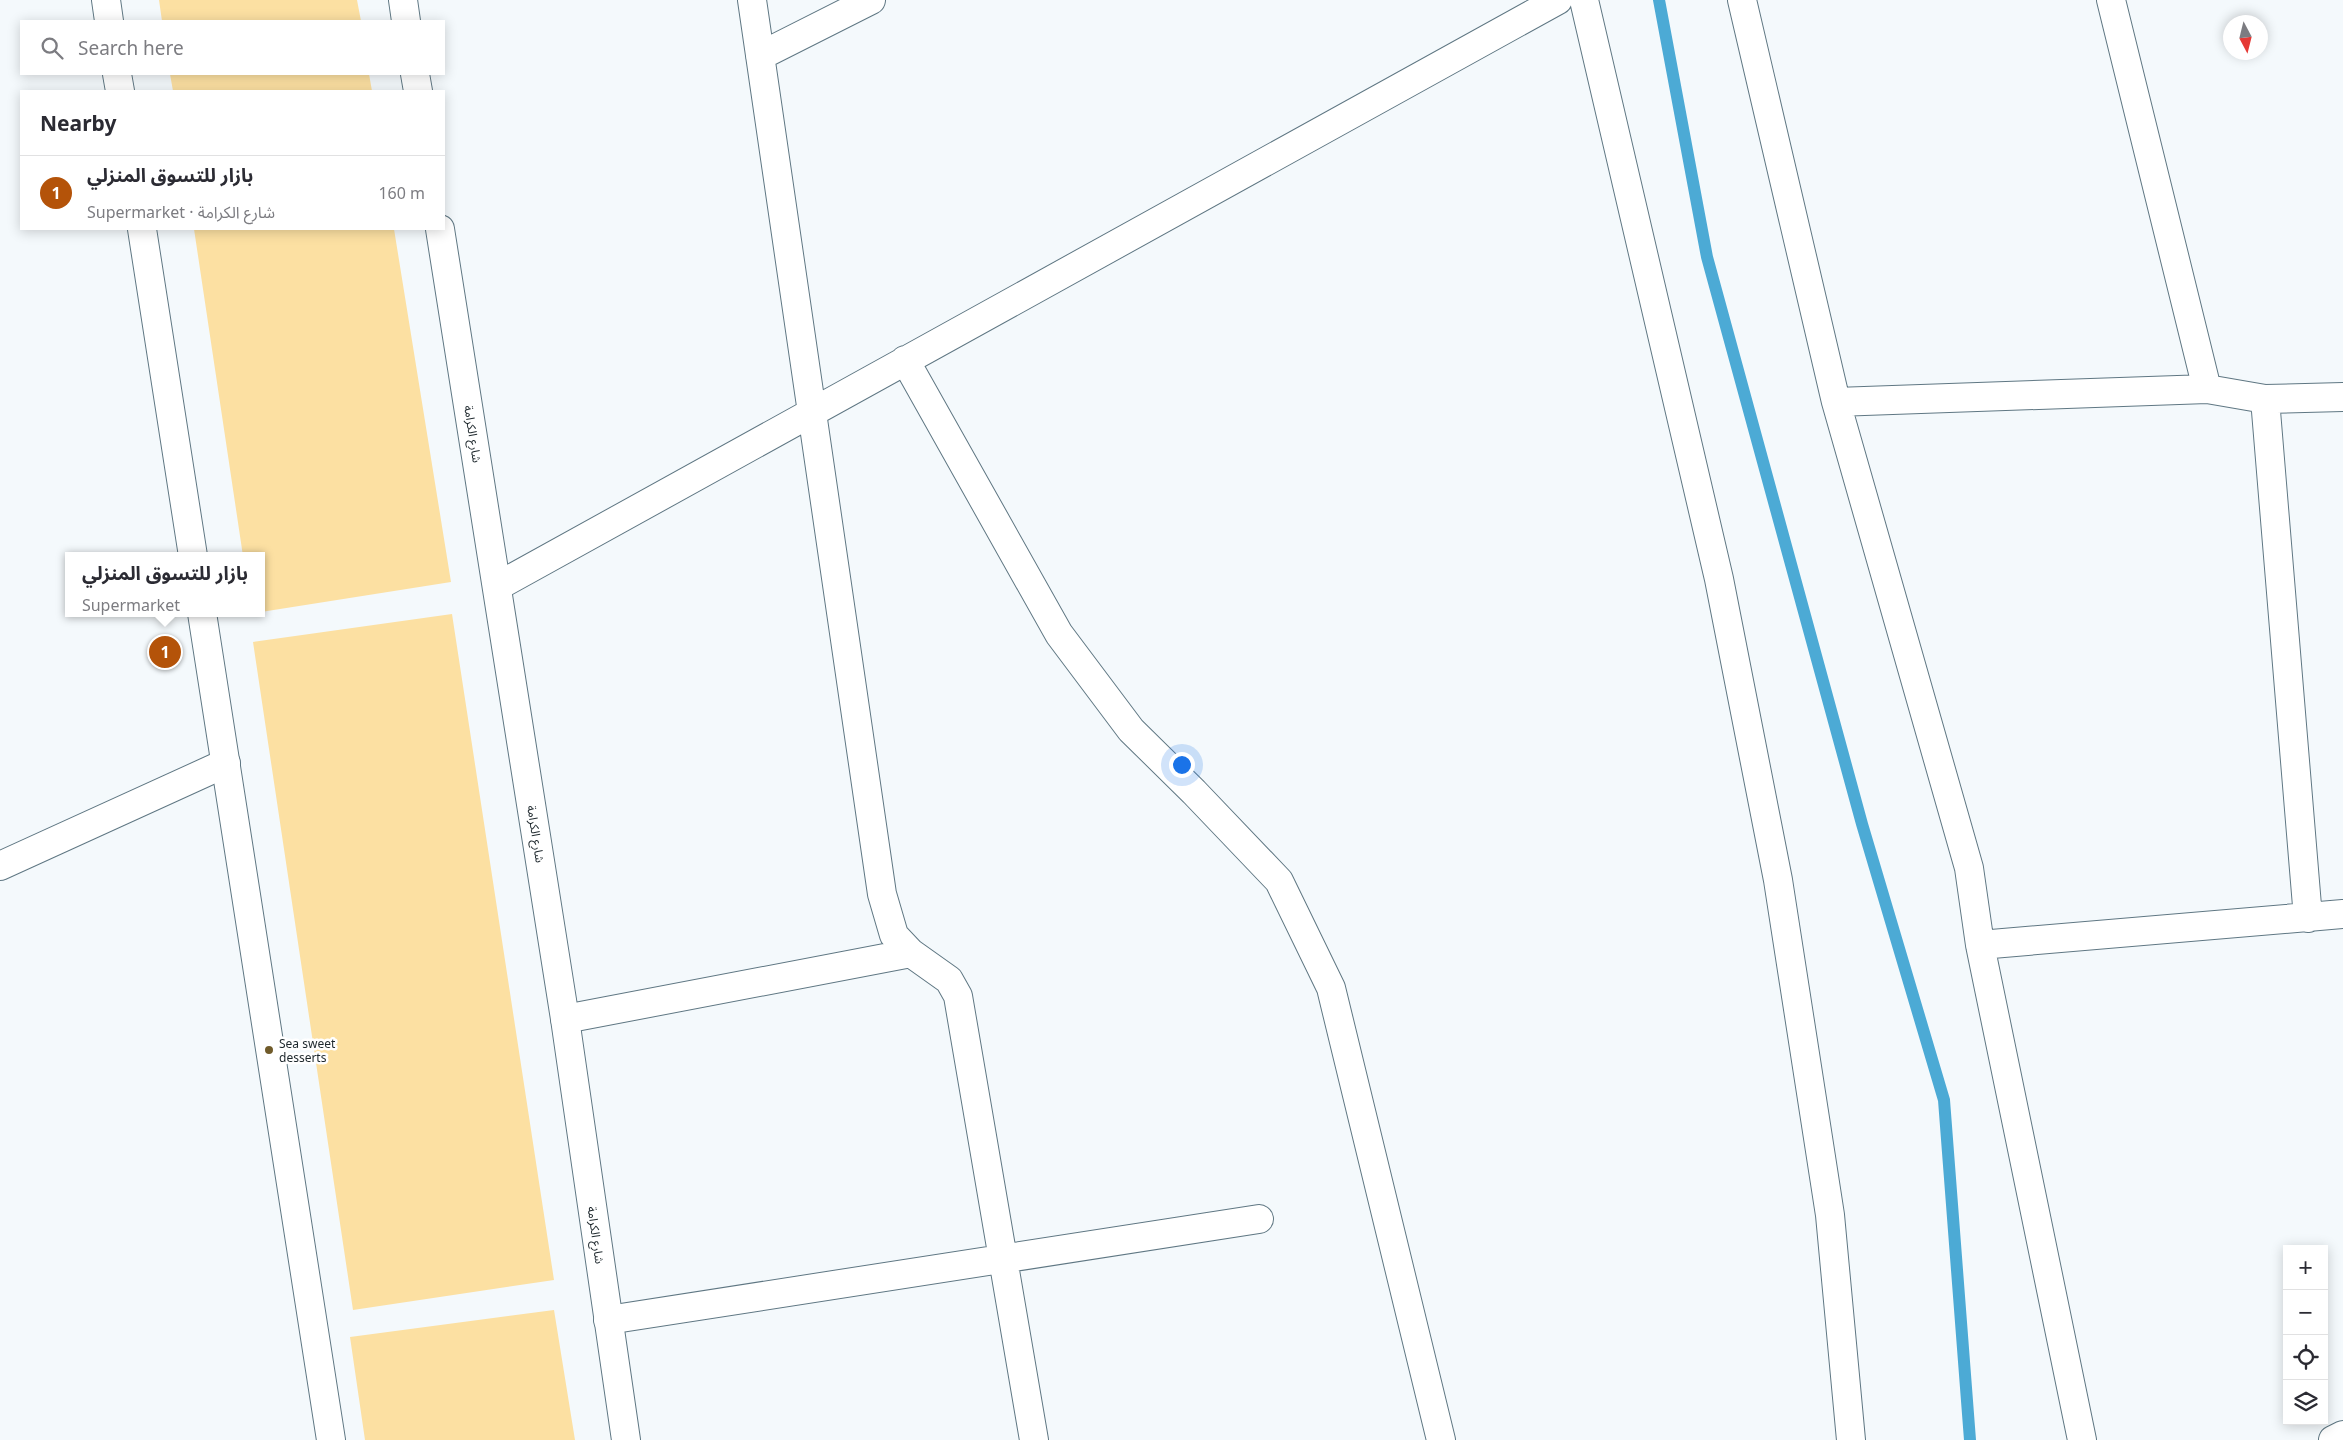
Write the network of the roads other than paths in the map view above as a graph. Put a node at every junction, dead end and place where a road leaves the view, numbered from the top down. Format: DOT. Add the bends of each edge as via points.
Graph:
graph roads {
  1 [pos="106,0"];
  2 [pos="403,0"];
  3 [pos="752,0"];
  4 [pos="872,0"];
  5 [pos="1558,0"];
  6 [pos="1584,0"];
  7 [pos="1742,0"];
  8 [pos="2111,0"];
  9 [pos="109,20"];
  10 [pos="406,20"];
  11 [pos="760,56"];
  12 [pos="118,75"];
  13 [pos="415,75"];
  14 [pos="120,90"];
  15 [pos="418,90"];
  16 [pos="142,230"];
  17 [pos="440,230"];
  18 [pos="905,360"];
  19 [pos="2207,389"];
  20 [pos="2343,397"];
  21 [pos="2265,399"];
  22 [pos="1836,402"];
  23 [pos="812,411"];
  24 [pos="192,552"];
  25 [pos="498,586"];
  26 [pos="203,617"];
  27 [pos="226,763"];
  28 [pos="0,866"];
  29 [pos="2343,914"];
  30 [pos="2308,918"];
  31 [pos="1980,945"];
  32 [pos="911,953"];
  33 [pos="565,1019"];
  34 [pos="1260,1219"];
  35 [pos="1002,1260"];
  36 [pos="608,1320"];
  37 [pos="2343,1435"];
  38 [pos="331,1440"];
  39 [pos="626,1440"];
  40 [pos="1034,1440"];
  41 [pos="1441,1440"];
  42 [pos="1851,1440"];
  43 [pos="2082,1440"];
  44 [pos="2333,1440"];
  1 -- 9 [label="street"];
  2 -- 10 [label="street"];
  3 -- 11 [label="street"];
  4 -- 11 [label="street"];
  5 -- 18 [label="street"];
  6 -- 42 [label="street" via="1719,579 1778,880 1830,1215"];
  7 -- 22 [label="street"];
  8 -- 19 [label="street"];
  11 -- 23 [label="street"];
  12 -- 14 [label="street"];
  13 -- 15 [label="street"];
  16 -- 24 [label="street"];
  17 -- 25 [label="street, شارع الكرامة"];
  18 -- 23 [label="street"];
  18 -- 41 [label="street" via="1059,634 1131,730 1279,881 1331,988"];
  19 -- 21 [label="street"];
  19 -- 22 [label="street"];
  20 -- 21 [label="street"];
  21 -- 30 [label="street"];
  22 -- 31 [label="street" via="1969,868"];
  23 -- 25 [label="street"];
  23 -- 32 [label="street" via="882,894 894,935"];
  25 -- 33 [label="street, شارع الكرامة"];
  26 -- 27 [label="street"];
  27 -- 28 [label="street"];
  27 -- 38 [label="street"];
  29 -- 30 [label="street"];
  30 -- 31 [label="street"];
  31 -- 43 [label="street"];
  32 -- 33 [label="street"];
  32 -- 35 [label="street" via="949,980 958,996"];
  33 -- 36 [label="street, شارع الكرامة"];
  34 -- 35 [label="street"];
  35 -- 36 [label="street"];
  35 -- 40 [label="street"];
  36 -- 39 [label="street, شارع الكرامة"];
  37 -- 44 [label="street"];
}
